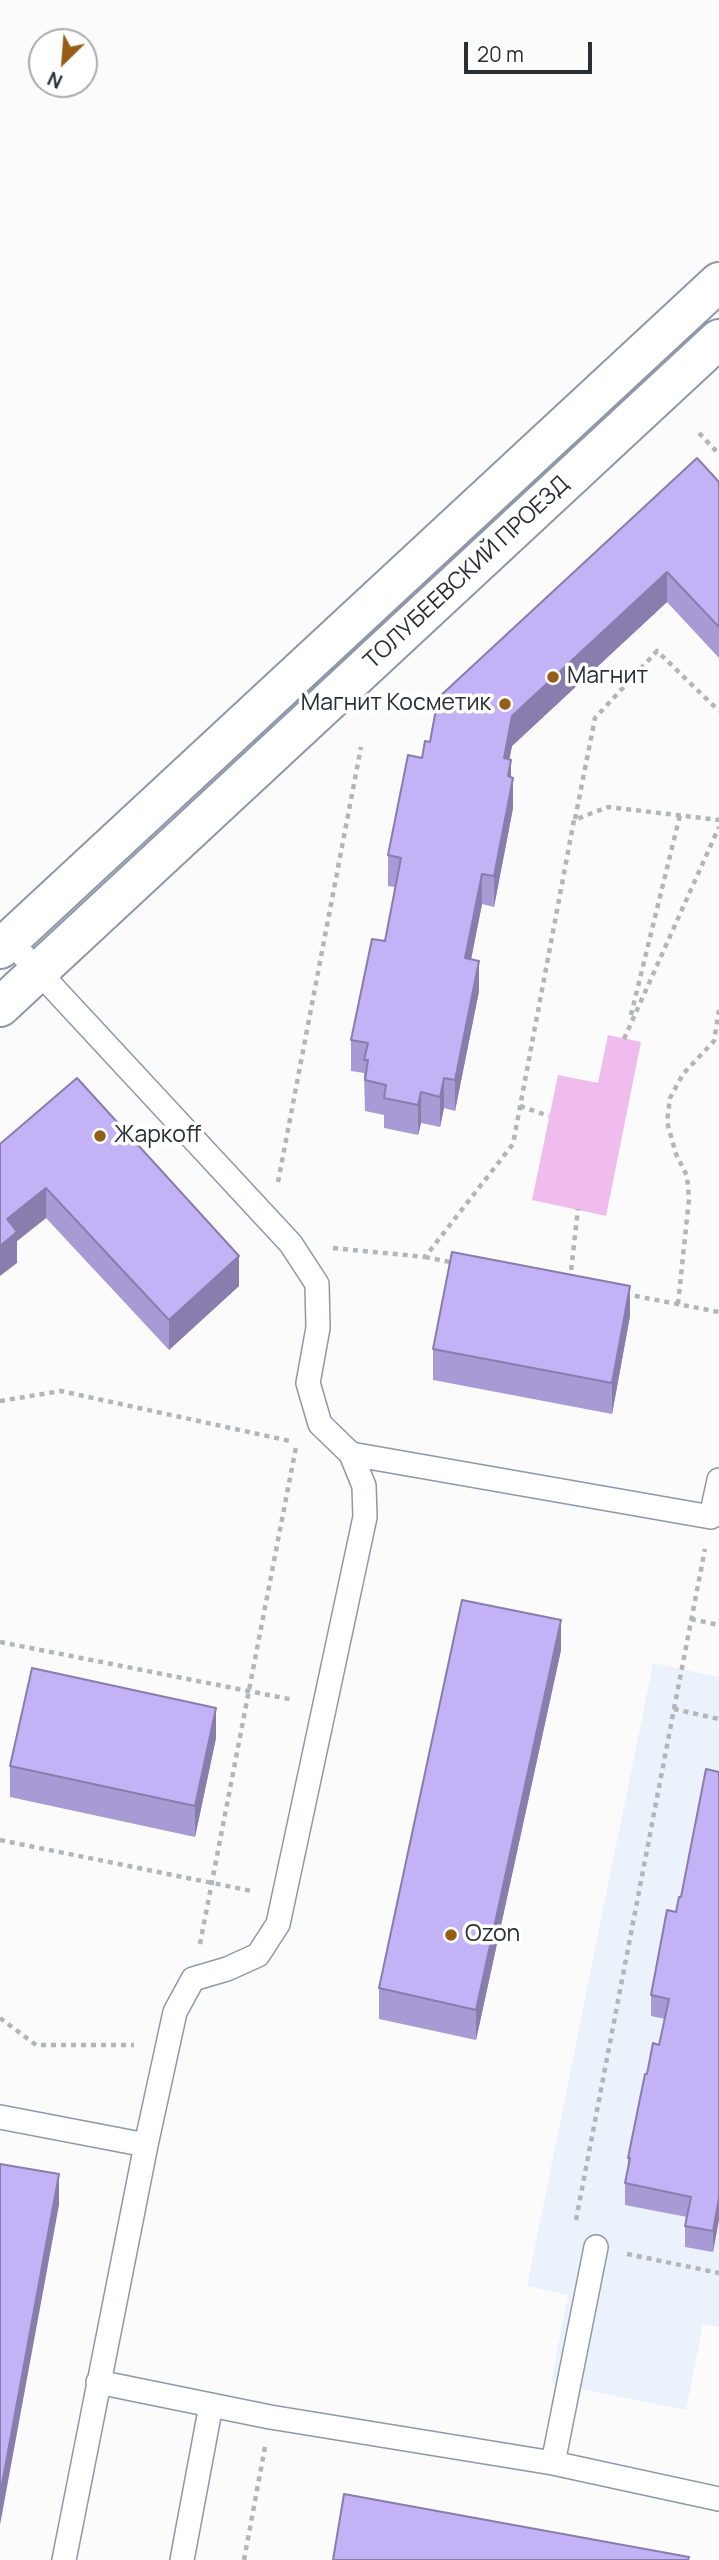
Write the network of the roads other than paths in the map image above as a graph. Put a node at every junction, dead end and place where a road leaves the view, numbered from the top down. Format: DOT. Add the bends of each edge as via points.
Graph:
graph roads {
  1 [pos="719,282"];
  2 [pos="719,340"];
  3 [pos="5,945"];
  4 [pos="38,972"];
  5 [pos="0,1007"];
  6 [pos="351,1454"];
  7 [pos="719,1480"];
  8 [pos="0,2118"];
  9 [pos="146,2145"];
  10 [pos="596,2247"];
  11 [pos="98,2382"];
  12 [pos="211,2405"];
  13 [pos="553,2463"];
  14 [pos="719,2499"];
  15 [pos="64,2560"];
  16 [pos="182,2560"];
  1 -- 3 [label="street, ТОЛУБЕЕВСКИЙ ПРОЕЗД"];
  2 -- 4 [label="street, ТОЛУБЕЕВСКИЙ ПРОЕЗД"];
  3 -- 4 [label="lane"];
  4 -- 5 [label="street, ТОЛУБЕЕВСКИЙ ПРОЕЗД"];
  4 -- 6 [label="lane" via="290,1244 317,1284 318,1328 308,1383 320,1424"];
  6 -- 7 [label="lane" via="712,1517"];
  6 -- 9 [label="lane" via="364,1486 365,1517 278,1924 258,1955 193,1979 174,2012"];
  8 -- 9 [label="lane"];
  9 -- 11 [label="lane"];
  10 -- 13 [label="lane"];
  11 -- 12 [label="lane"];
  11 -- 15 [label="lane"];
  12 -- 13 [label="lane"];
  12 -- 16 [label="lane"];
  13 -- 14 [label="lane"];
}
